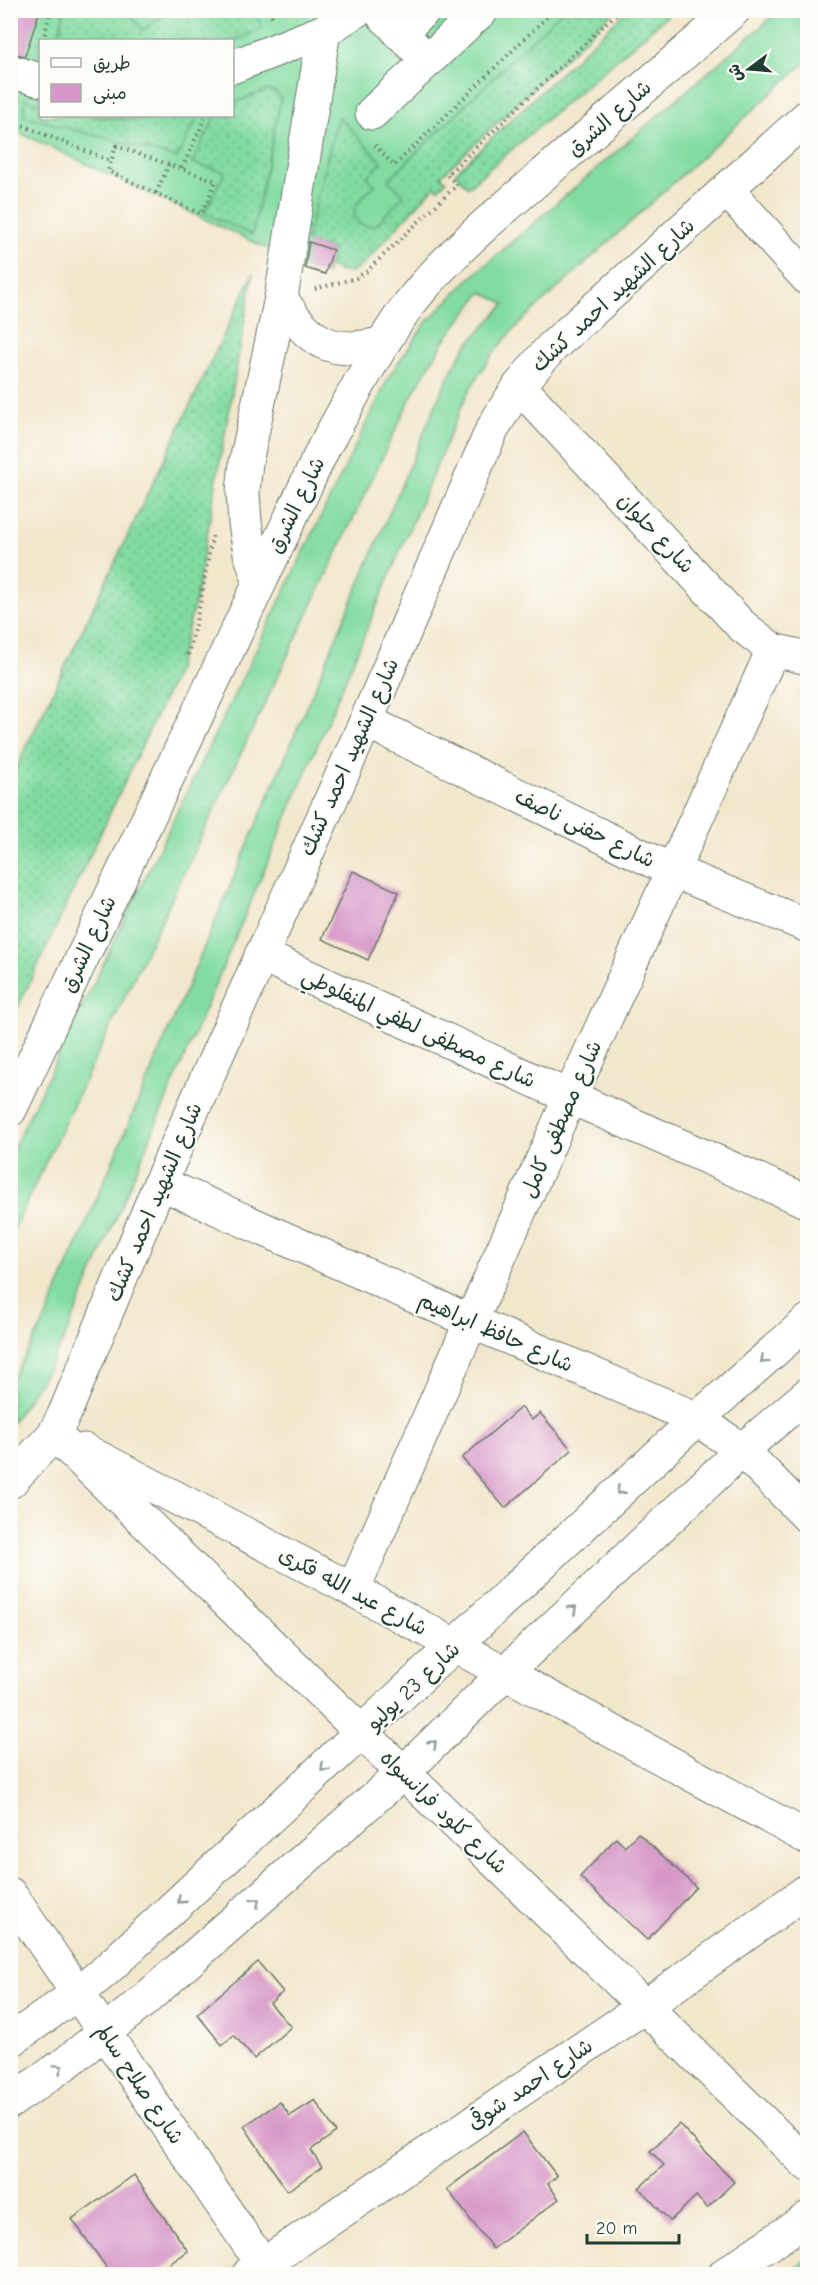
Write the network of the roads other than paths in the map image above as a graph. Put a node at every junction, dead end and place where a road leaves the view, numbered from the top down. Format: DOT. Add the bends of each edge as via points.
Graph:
graph roads {
  1 [pos="357,10"];
  2 [pos="424,10"];
  3 [pos="482,10"];
  4 [pos="734,10"];
  5 [pos="388,22"];
  6 [pos="324,31"];
  7 [pos="428,61"];
  8 [pos="234,66"];
  9 [pos="39,80"];
  10 [pos="11,83"];
  11 [pos="372,113"];
  12 [pos="807,116"];
  13 [pos="727,190"];
  14 [pos="807,279"];
  15 [pos="281,298"];
  16 [pos="383,343"];
  17 [pos="519,386"];
  18 [pos="260,580"];
  19 [pos="773,650"];
  20 [pos="807,658"];
  21 [pos="366,721"];
  22 [pos="673,871"];
  23 [pos="807,926"];
  24 [pos="261,956"];
  25 [pos="570,1097"];
  26 [pos="10,1110"];
  27 [pos="160,1183"];
  28 [pos="807,1202"];
  29 [pos="470,1321"];
  30 [pos="807,1321"];
  31 [pos="807,1394"];
  32 [pos="697,1419"];
  33 [pos="54,1434"];
  34 [pos="742,1450"];
  35 [pos="10,1482"];
  36 [pos="807,1517"];
  37 [pos="352,1590"];
  38 [pos="455,1646"];
  39 [pos="506,1673"];
  40 [pos="361,1734"];
  41 [pos="404,1772"];
  42 [pos="807,1838"];
  43 [pos="807,1890"];
  44 [pos="10,1894"];
  45 [pos="78,1993"];
  46 [pos="644,2007"];
  47 [pos="105,2032"];
  48 [pos="10,2042"];
  49 [pos="10,2102"];
  50 [pos="807,2165"];
  51 [pos="807,2218"];
  52 [pos="260,2271"];
  53 [pos="725,2274"];
  1 -- 6 [label="street"];
  2 -- 5 [label="street"];
  3 -- 7 [label="street"];
  4 -- 16 [label="street, شارع الشرق" via="457,249 405,310"];
  5 -- 7 [label="street"];
  6 -- 8 [label="street"];
  6 -- 15 [label="street"];
  7 -- 11 [label="street"];
  9 -- 10 [label="street"];
  12 -- 13 [label="street, شارع الشهيد احمد كشك"];
  13 -- 14 [label="street"];
  13 -- 17 [label="street, شارع الشهيد احمد كشك" via="552,347"];
  15 -- 16 [label="street" via="306,333 323,343 342,349 362,349"];
  15 -- 18 [label="street" via="243,492 250,553"];
  16 -- 18 [label="street, شارع الشرق" via="324,447"];
  17 -- 19 [label="street, شارع حلوان" via="741,625"];
  17 -- 21 [label="street, شارع الشهيد احمد كشك" via="491,432"];
  18 -- 26 [label="street, شارع الشرق"];
  19 -- 20 [label="street, شارع حلوان"];
  19 -- 22 [label="street, شارع مصطفى كامل"];
  21 -- 22 [label="street, شارع حفنى ناصف"];
  21 -- 24 [label="street, شارع الشهيد احمد كشك"];
  22 -- 23 [label="street, شارع حفنى ناصف"];
  22 -- 25 [label="street, شارع مصطفى كامل"];
  24 -- 25 [label="street, شارع مصطفى لطفي المنفلوطي"];
  24 -- 27 [label="street, شارع الشهيد احمد كشك"];
  25 -- 28 [label="street, شارع مصطفى لطفي المنفلوطي"];
  25 -- 29 [label="street, شارع مصطفى كامل"];
  27 -- 29 [label="street, شارع حافظ ابراهيم"];
  27 -- 33 [label="street, شارع الشهيد احمد كشك"];
  29 -- 32 [label="street, شارع حافظ ابراهيم"];
  29 -- 37 [label="street, شارع مصطفى كامل"];
  30 -- 32 [label="street, شارع 23 يوليو, one-way"];
  31 -- 34 [label="street"];
  32 -- 34 [label="street, شارع حافظ ابراهيم"];
  32 -- 38 [label="street, شارع 23 يوليو, one-way"];
  33 -- 35 [label="street, شارع الشهيد احمد كشك"];
  33 -- 37 [label="street, شارع عبد الله فكرى"];
  33 -- 40 [label="street, شارع كلود فرانسواه"];
  34 -- 36 [label="street, شارع حافظ ابراهيم"];
  39 -- 34 [label="street, one-way"];
  37 -- 38 [label="street, شارع عبد الله فكرى"];
  38 -- 39 [label="street, شارع عبد الله فكرى"];
  38 -- 40 [label="street, شارع 23 يوليو"];
  41 -- 39 [label="street, one-way"];
  39 -- 42 [label="street, شارع عبد الله فكرى"];
  40 -- 41 [label="street, شارع كلود فرانسواه"];
  40 -- 45 [label="street, شارع 23 يوليو, one-way"];
  41 -- 46 [label="street, شارع كلود فرانسواه"];
  47 -- 41 [label="street, one-way"];
  43 -- 46 [label="street, شارع احمد شوقى"];
  44 -- 45 [label="street, شارع صلاح سالم"];
  45 -- 47 [label="street, شارع صلاح سالم"];
  45 -- 48 [label="street, شارع 23 يوليو"];
  46 -- 50 [label="street, شارع كلود فرانسواه"];
  46 -- 52 [label="street, شارع احمد شوقى"];
  49 -- 47 [label="street, one-way"];
  47 -- 52 [label="street, شارع صلاح سالم"];
  51 -- 53 [label="street"];
}
